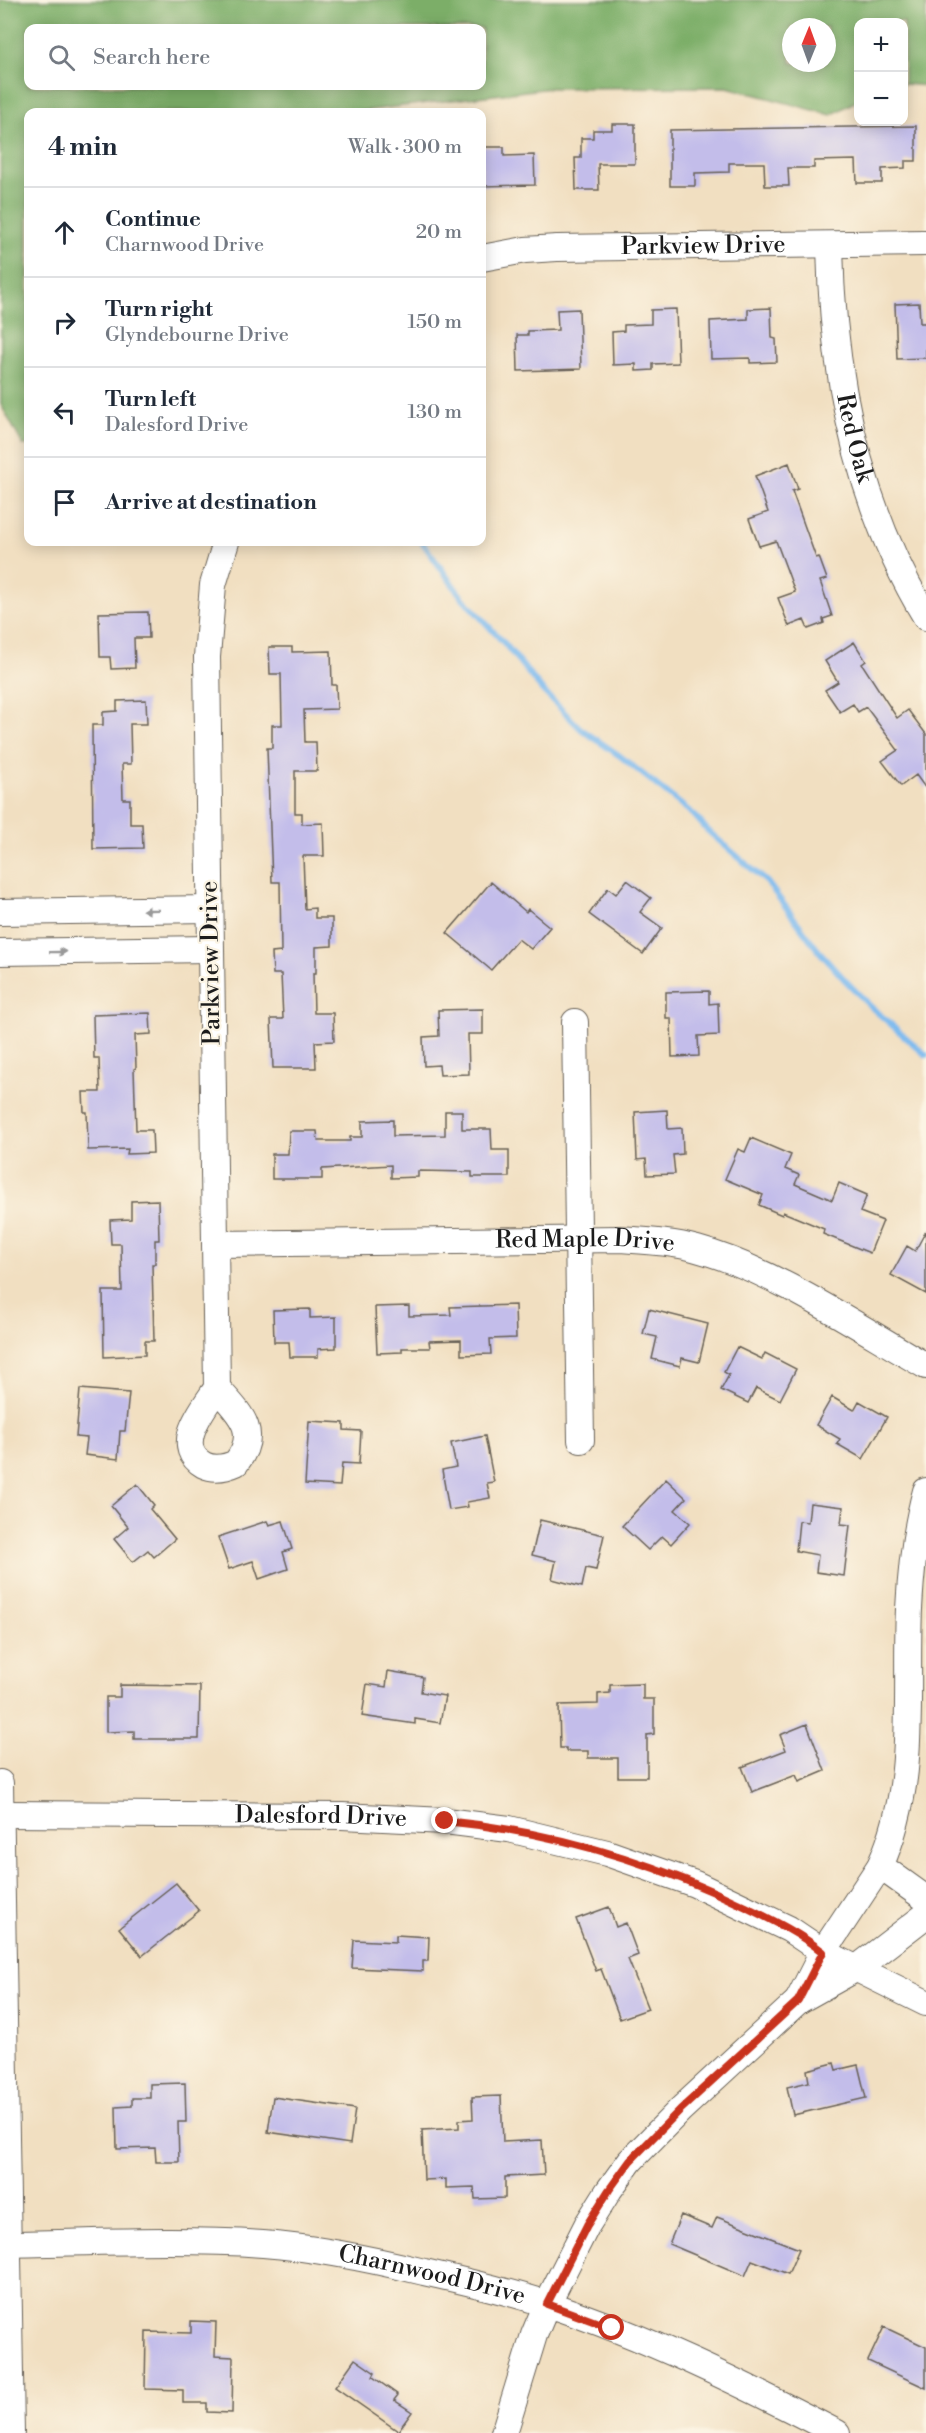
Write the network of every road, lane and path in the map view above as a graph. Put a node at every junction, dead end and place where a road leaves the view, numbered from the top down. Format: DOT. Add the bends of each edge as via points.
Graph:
graph roads {
  1 [pos="926,243"];
  2 [pos="830,245"];
  3 [pos="486,257"];
  4 [pos="225,546"];
  5 [pos="926,617"];
  6 [pos="210,909"];
  7 [pos="0,912"];
  8 [pos="210,949"];
  9 [pos="0,952"];
  10 [pos="575,1022"];
  11 [pos="579,1239"];
  12 [pos="215,1244"];
  13 [pos="926,1366"];
  14 [pos="217,1388"];
  15 [pos="581,1440"];
  16 [pos="926,1491"];
  17 [pos="0,1784"];
  18 [pos="1,1814"];
  19 [pos="880,1866"];
  20 [pos="926,1899"];
  21 [pos="926,1915"];
  22 [pos="823,1952"];
  23 [pos="856,1968"];
  24 [pos="798,2001"];
  25 [pos="926,2003"];
  26 [pos="5,2244"];
  27 [pos="547,2304"];
  28 [pos="11,2433"];
  29 [pos="504,2433"];
  30 [pos="837,2433"];
  1 -- 2 [label="street, Parkview Drive"];
  2 -- 3 [label="street, Parkview Drive" via="557,248"];
  2 -- 5 [label="street, Red Oak" via="837,354 855,447 878,518"];
  4 -- 6 [label="street, Parkview Drive" via="213,585 208,634"];
  6 -- 7 [label="street, one-way"];
  6 -- 8 [label="street, Parkview Drive"];
  9 -- 8 [label="street, one-way"];
  8 -- 12 [label="street, Parkview Drive"];
  10 -- 11 [label="street"];
  11 -- 12 [label="street, Red Maple Drive"];
  11 -- 13 [label="street, Red Maple Drive" via="645,1240 721,1256 783,1284"];
  11 -- 15 [label="street"];
  12 -- 14 [label="street, Parkview Drive"];
  16 -- 19 [label="street" via="910,1579 907,1757 893,1827"];
  17 -- 18 [label="street"];
  18 -- 22 [label="street, Dalesford Drive" via="285,1815 482,1824 667,1873 789,1929"];
  18 -- 26 [label="street"];
  19 -- 20 [label="street"];
  19 -- 22 [label="street"];
  21 -- 23 [label="street"];
  22 -- 23 [label="street, Dalesford Drive"];
  22 -- 24 [label="street"];
  23 -- 24 [label="street"];
  23 -- 25 [label="street, Dalesford Drive"];
  24 -- 27 [label="street" via="630,2161 587,2225"];
  26 -- 27 [label="street, Charnwood Drive" via="264,2244 401,2266"];
  26 -- 28 [label="street"];
  27 -- 29 [label="street"];
  27 -- 30 [label="street, Charnwood Drive" via="674,2354"];
}
